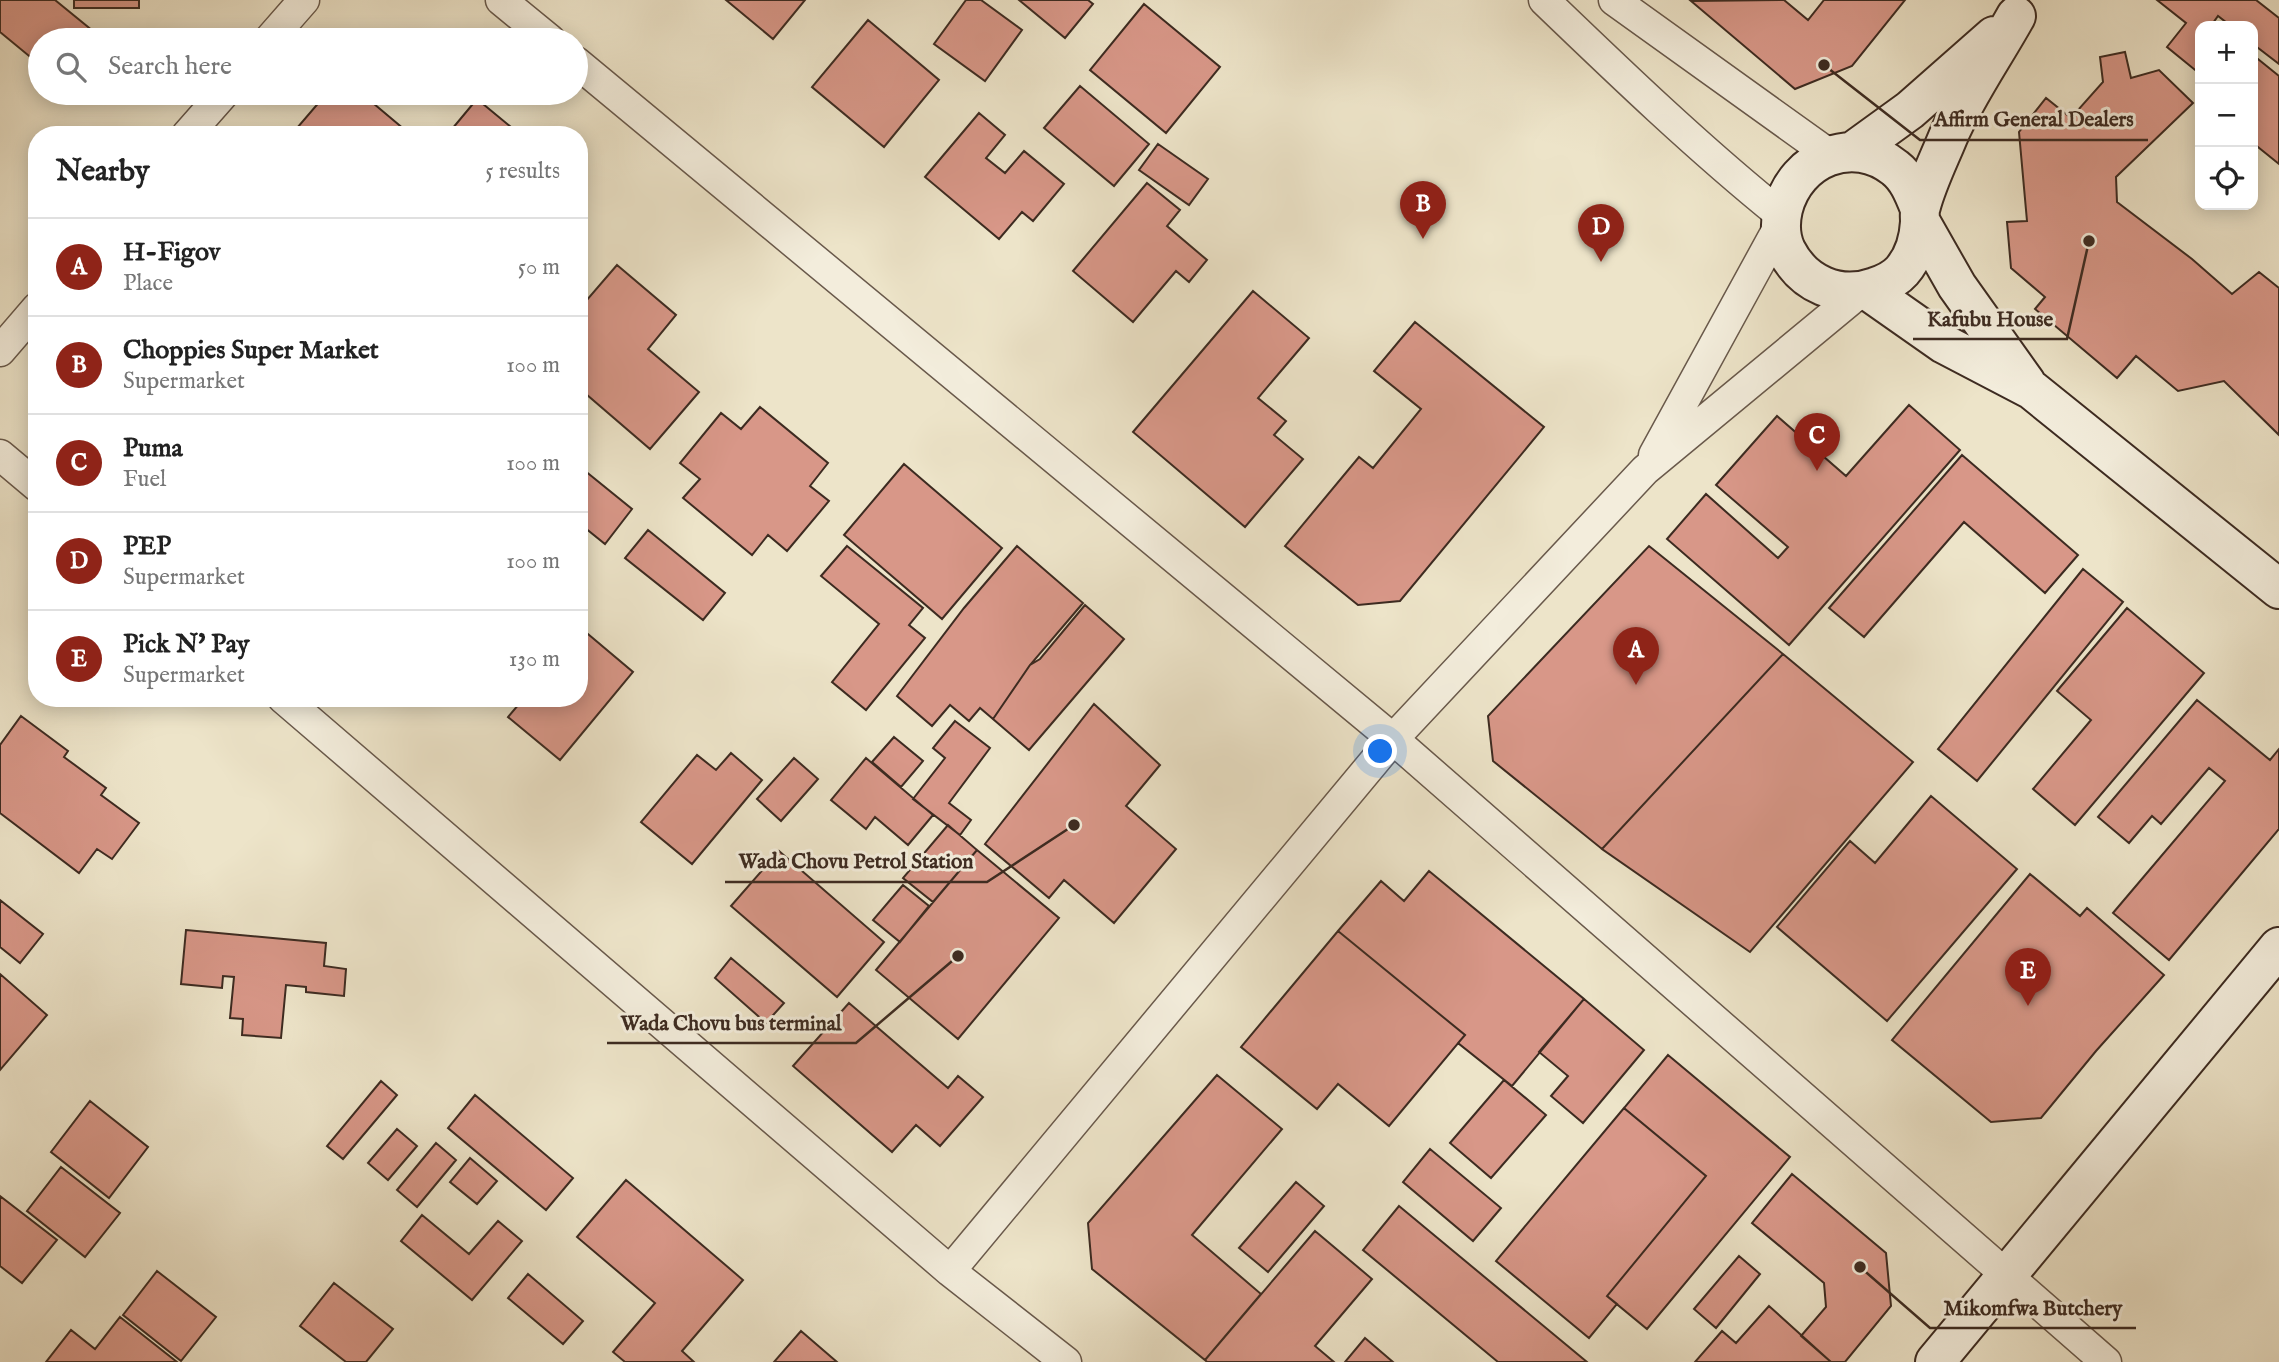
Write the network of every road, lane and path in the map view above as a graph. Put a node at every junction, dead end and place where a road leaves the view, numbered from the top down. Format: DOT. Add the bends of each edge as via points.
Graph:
graph roads {
  1 [pos="304,0"];
  2 [pos="501,0"];
  3 [pos="1544,0"];
  4 [pos="1614,0"];
  5 [pos="2023,8"];
  6 [pos="280,28"];
  7 [pos="535,28"];
  8 [pos="588,72"];
  9 [pos="213,105"];
  10 [pos="195,126"];
  11 [pos="1841,153"];
  12 [pos="1920,215"];
  13 [pos="1781,220"];
  14 [pos="1863,291"];
  15 [pos="28,318"];
  16 [pos="0,351"];
  17 [pos="2032,390"];
  18 [pos="0,455"];
  19 [pos="1645,470"];
  20 [pos="28,478"];
  21 [pos="2279,589"];
  22 [pos="294,707"];
  23 [pos="1393,739"];
  24 [pos="2279,947"];
  25 [pos="950,1271"];
  26 [pos="2006,1276"];
  27 [pos="1066,1362"];
  28 [pos="1934,1362"];
  29 [pos="2106,1362"];
  1 -- 6 [label="street"];
  2 -- 7 [label="street"];
  3 -- 13 [label="street"];
  4 -- 11 [label="street"];
  5 -- 11 [label="main road" via="1910,110"];
  5 -- 12 [label="main road" via="1949,134"];
  8 -- 23 [label="street"];
  9 -- 10 [label="street"];
  11 -- 12 [label="main road" via="1876,157 1896,168 1911,186"];
  11 -- 13 [label="main road" via="1809,166 1796,178"];
  12 -- 14 [label="main road" via="1918,240 1900,273"];
  12 -- 17 [label="main road" via="1956,286"];
  13 -- 14 [label="main road" via="1785,248 1814,283 1835,291"];
  13 -- 19 [label="street"];
  14 -- 17 [label="main road" via="1944,344"];
  14 -- 19 [label="street"];
  15 -- 16 [label="street"];
  17 -- 21 [label="main road"];
  18 -- 20 [label="street"];
  19 -- 23 [label="street"];
  22 -- 25 [label="street"];
  23 -- 25 [label="street"];
  23 -- 26 [label="street"];
  24 -- 26 [label="main road"];
  25 -- 27 [label="street"];
  26 -- 28 [label="main road"];
  26 -- 29 [label="street"];
}
